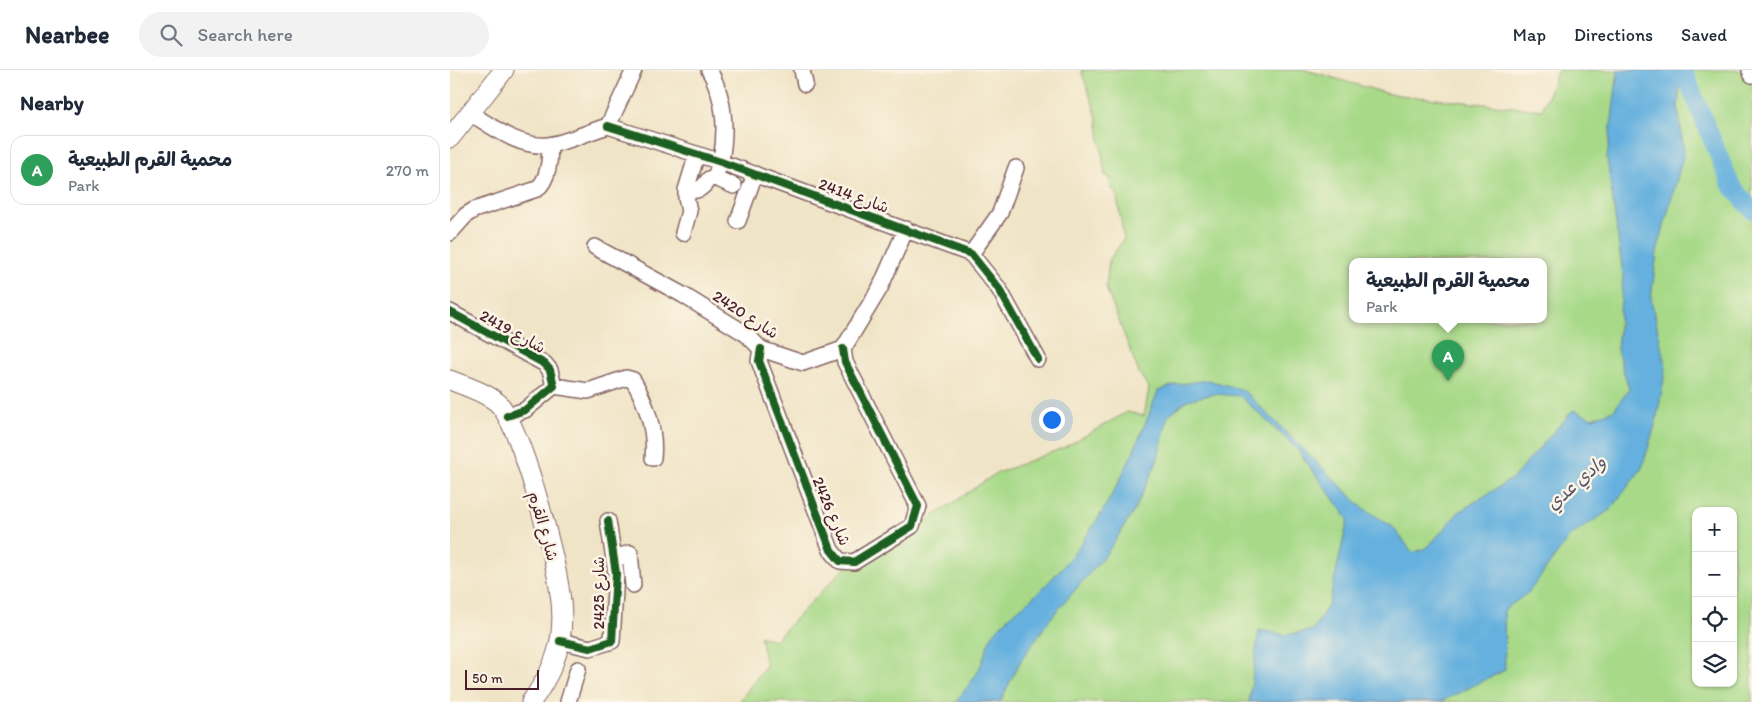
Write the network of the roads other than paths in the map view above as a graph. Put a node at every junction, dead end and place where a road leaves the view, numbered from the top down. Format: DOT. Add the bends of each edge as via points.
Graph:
graph roads {
  1 [pos="504,70"];
  2 [pos="634,70"];
  3 [pos="709,70"];
  4 [pos="1750,70"];
  5 [pos="1752,75"];
  6 [pos="470,113"];
  7 [pos="608,126"];
  8 [pos="450,138"];
  9 [pos="548,145"];
  10 [pos="697,154"];
  11 [pos="721,162"];
  12 [pos="1016,168"];
  13 [pos="755,174"];
  14 [pos="715,178"];
  15 [pos="734,186"];
  16 [pos="686,190"];
  17 [pos="738,221"];
  18 [pos="906,229"];
  19 [pos="450,233"];
  20 [pos="683,233"];
  21 [pos="595,247"];
  22 [pos="971,254"];
  23 [pos="450,312"];
  24 [pos="761,349"];
  25 [pos="842,349"];
  26 [pos="1038,359"];
  27 [pos="450,380"];
  28 [pos="554,386"];
  29 [pos="507,416"];
  30 [pos="654,458"];
  31 [pos="608,521"];
  32 [pos="614,558"];
  33 [pos="633,585"];
  34 [pos="560,641"];
  35 [pos="578,669"];
  36 [pos="531,702"];
  37 [pos="568,702"];
  1 -- 6 [label="main road"];
  2 -- 7 [label="street"];
  3 -- 11 [label="street" via="718,85 726,120"];
  4 -- 5 [label="street"];
  6 -- 8 [label="main road"];
  6 -- 9 [label="street" via="510,137 529,144"];
  7 -- 9 [label="street"];
  7 -- 10 [label="street, 2414 شارع"];
  9 -- 19 [label="street" via="550,160 542,185 474,210"];
  10 -- 11 [label="street, 2414 شارع"];
  10 -- 16 [label="street"];
  11 -- 13 [label="street, 2414 شارع"];
  11 -- 14 [label="street"];
  12 -- 22 [label="street" via="1000,213"];
  13 -- 17 [label="street"];
  13 -- 18 [label="street, 2414 شارع"];
  14 -- 15 [label="street"];
  14 -- 16 [label="street" via="709,179 696,192"];
  16 -- 20 [label="street" via="689,211"];
  18 -- 22 [label="street, 2414 شارع"];
  18 -- 25 [label="street" via="880,288"];
  21 -- 24 [label="street, 2420 شارع" via="683,295 746,334"];
  22 -- 26 [label="street" via="999,289"];
  23 -- 28 [label="street, 2419 شارع" via="545,364"];
  24 -- 25 [label="street, 2420 شارع" via="803,363"];
  24 -- 25 [label="street, 2426 شارع" via="759,361 831,550 840,561 854,562 912,526 918,506 845,362"];
  27 -- 29 [label="main road, شارع القرم" via="488,397"];
  28 -- 29 [label="street" via="525,410"];
  28 -- 30 [label="street" via="588,391 626,378 634,380 655,440"];
  29 -- 34 [label="main road, شارع القرم" via="522,449 555,564 562,609"];
  31 -- 32 [label="street, 2425 شارع"];
  32 -- 33 [label="street" via="630,553"];
  32 -- 34 [label="street, 2425 شارع" via="612,641 590,648"];
  34 -- 36 [label="main road, شارع القرم" via="551,668"];
  35 -- 37 [label="street"];
}
